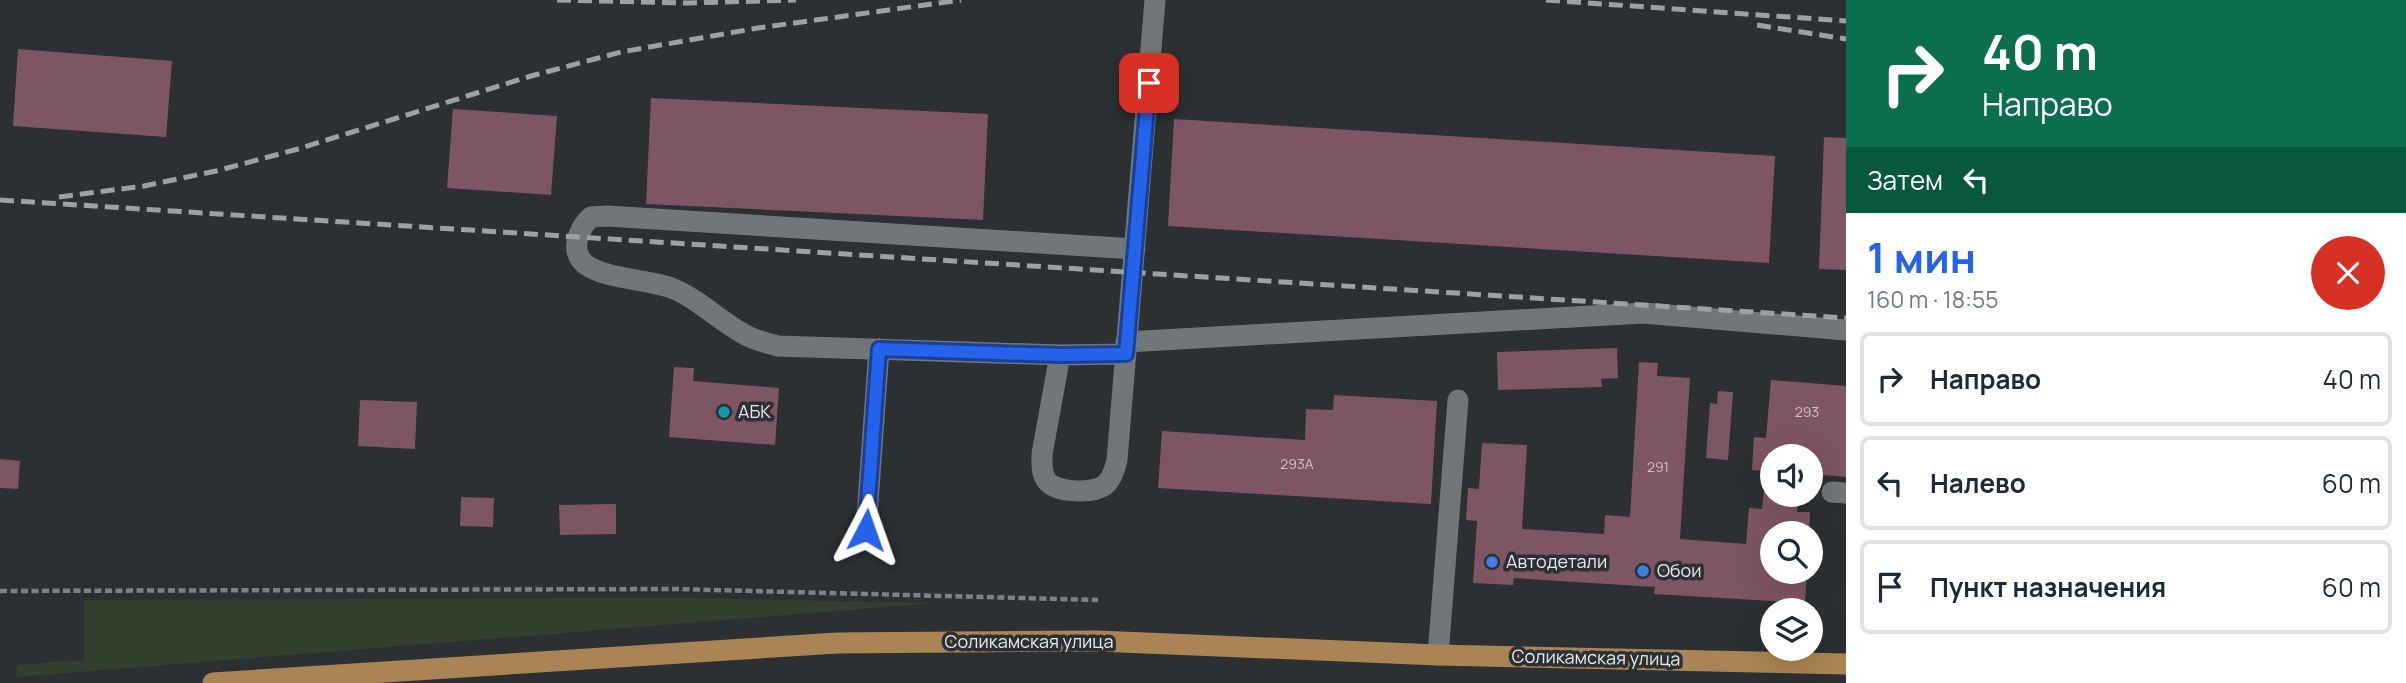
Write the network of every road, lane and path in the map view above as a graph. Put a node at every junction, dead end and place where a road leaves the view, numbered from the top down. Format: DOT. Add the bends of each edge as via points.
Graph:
graph roads {
  1 [pos="1156,0"];
  2 [pos="1135,249"];
  3 [pos="1846,330"];
  4 [pos="1126,348"];
  5 [pos="879,349"];
  6 [pos="1059,355"];
  7 [pos="1458,400"];
  8 [pos="866,530"];
  9 [pos="0,591"];
  10 [pos="1098,600"];
  11 [pos="1438,654"];
  12 [pos="1846,664"];
  13 [pos="213,683"];
  1 -- 2 [label="lane"];
  2 -- 4 [label="lane"];
  2 -- 5 [label="lane" via="607,216 591,217 581,226 577,238 584,263 687,295 744,334 778,346"];
  3 -- 4 [label="lane" via="1643,313"];
  4 -- 6 [label="lane"];
  4 -- 6 [label="lane" via="1115,469 1106,484 1087,490 1051,486 1042,470"];
  5 -- 6 [label="lane"];
  5 -- 8 [label="lane"];
  7 -- 11 [label="lane"];
  9 -- 10 [label="path" via="676,589"];
  11 -- 12 [label="main road, Соликамская улица"];
  11 -- 13 [label="main road, Соликамская улица" via="1097,641 837,643"];
}
